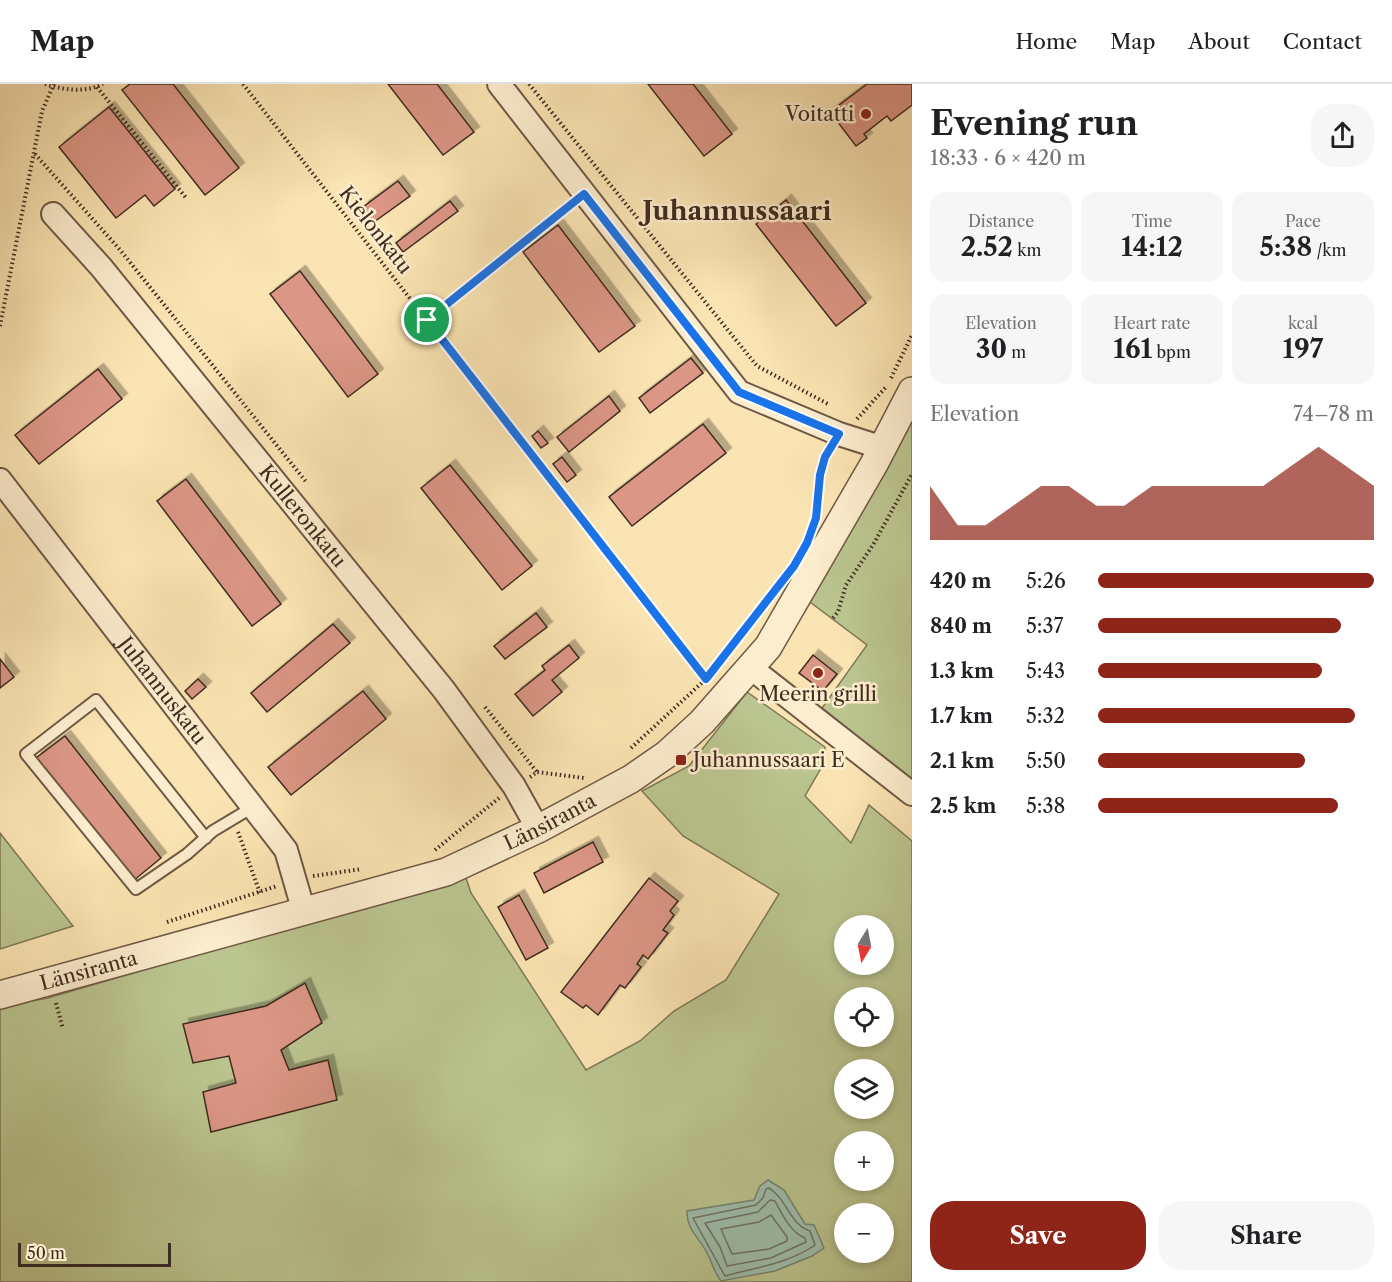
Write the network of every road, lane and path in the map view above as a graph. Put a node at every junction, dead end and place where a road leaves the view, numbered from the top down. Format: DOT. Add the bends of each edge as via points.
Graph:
graph roads {
  1 [pos="45,84"];
  2 [pos="103,84"];
  3 [pos="243,84"];
  4 [pos="499,84"];
  5 [pos="529,84"];
  6 [pos="54,85"];
  7 [pos="98,87"];
  8 [pos="584,194"];
  9 [pos="187,198"];
  10 [pos="53,214"];
  11 [pos="427,320"];
  12 [pos="0,326"];
  13 [pos="912,335"];
  14 [pos="912,391"];
  15 [pos="836,409"];
  16 [pos="847,422"];
  17 [pos="883,448"];
  18 [pos="912,474"];
  19 [pos="0,480"];
  20 [pos="816,518"];
  21 [pos="765,603"];
  22 [pos="833,618"];
  23 [pos="751,668"];
  24 [pos="706,679"];
  25 [pos="624,755"];
  26 [pos="585,778"];
  27 [pos="514,786"];
  28 [pos="912,794"];
  29 [pos="254,807"];
  30 [pos="233,820"];
  31 [pos="538,829"];
  32 [pos="206,838"];
  33 [pos="433,852"];
  34 [pos="366,868"];
  35 [pos="296,879"];
  36 [pos="260,893"];
  37 [pos="304,912"];
  38 [pos="165,923"];
  39 [pos="0,995"];
  1 -- 6 [label="path"];
  2 -- 7 [label="path"];
  3 -- 11 [label="path, Kielonkatu"];
  4 -- 8 [label="street"];
  5 -- 15 [label="path" via="757,366"];
  6 -- 7 [label="path" via="75,90"];
  6 -- 12 [label="path" via="42,111"];
  7 -- 9 [label="path"];
  8 -- 11 [label="path"];
  8 -- 16 [label="street" via="739,392"];
  10 -- 27 [label="street, Kulleronkatu" via="287,494 444,690"];
  11 -- 24 [label="path, Kielonkatu"];
  13 -- 16 [label="path" via="888,384 873,404"];
  14 -- 17 [label="street, Länsiranta"];
  16 -- 17 [label="street"];
  16 -- 20 [label="path" via="825,457"];
  17 -- 23 [label="street, Länsiranta" via="800,595"];
  18 -- 22 [label="path" via="846,585"];
  19 -- 29 [label="street, Juhannuskatu"];
  21 -- 24 [label="path"];
  23 -- 28 [label="street"];
  23 -- 31 [label="street, Länsiranta" via="667,754 631,779"];
  24 -- 25 [label="path"];
  26 -- 27 [label="path" via="537,772"];
  27 -- 31 [label="street, Kulleronkatu"];
  27 -- 33 [label="path"];
  29 -- 30 [label="lane"];
  29 -- 35 [label="street, Juhannuskatu" via="286,850"];
  30 -- 32 [label="lane"];
  30 -- 36 [label="path"];
  31 -- 37 [label="street, Länsiranta" via="446,872"];
  32 -- 32 [label="lane" via="96,700 26,754 136,889"];
  34 -- 35 [label="path"];
  35 -- 36 [label="path"];
  35 -- 37 [label="street, Juhannuskatu"];
  36 -- 38 [label="path"];
  37 -- 39 [label="street, Länsiranta"];
}
